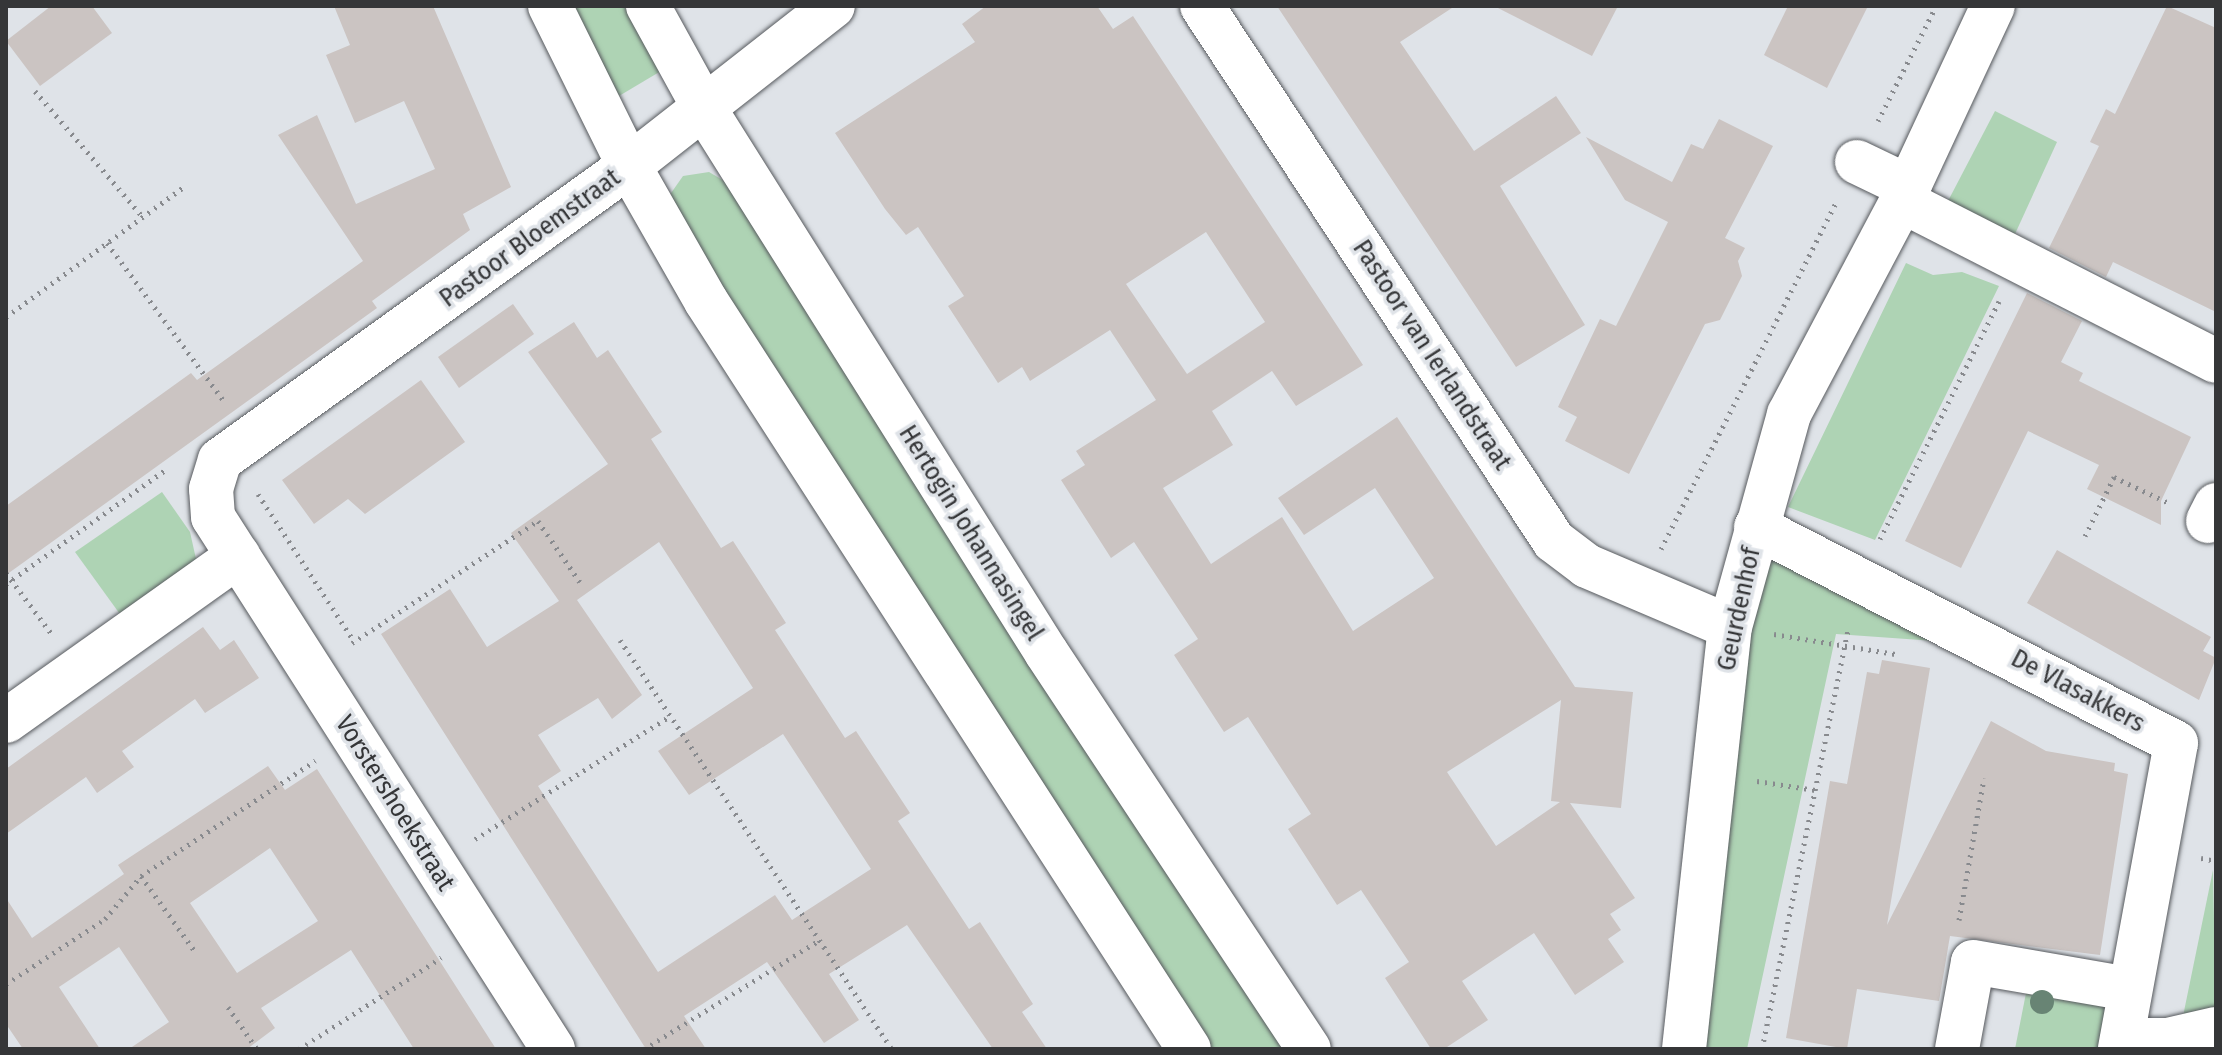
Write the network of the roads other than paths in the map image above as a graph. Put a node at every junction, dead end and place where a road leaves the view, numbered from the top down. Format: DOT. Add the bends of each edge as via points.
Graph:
graph roads {
  1 [pos="550,6"];
  2 [pos="648,6"];
  3 [pos="833,6"];
  4 [pos="1202,6"];
  5 [pos="1993,6"];
  6 [pos="704,108"];
  7 [pos="1857,162"];
  8 [pos="629,166"];
  9 [pos="1906,194"];
  10 [pos="2216,361"];
  11 [pos="1756,527"];
  12 [pos="238,556"];
  13 [pos="1730,627"];
  14 [pos="6,721"];
  15 [pos="2130,989"];
  16 [pos="2216,1029"];
  17 [pos="2121,1045"];
  18 [pos="553,1049"];
  19 [pos="1189,1049"];
  20 [pos="1309,1049"];
  21 [pos="1684,1049"];
  22 [pos="1957,1049"];
  1 -- 8 [label="street"];
  2 -- 6 [label="street, Hertogin Johannasingel"];
  3 -- 6 [label="street, Pastoor Bloemstraat"];
  4 -- 13 [label="street, Pastoor van Ierlandstraat" via="1554,541 1587,566"];
  5 -- 9 [label="street, Geurdenhof"];
  6 -- 8 [label="street, Pastoor Bloemstraat"];
  6 -- 20 [label="street, Hertogin Johannasingel" via="1046,652"];
  7 -- 9 [label="street"];
  8 -- 12 [label="street, Pastoor Bloemstraat" via="236,449 211,489 213,517"];
  8 -- 19 [label="street" via="706,301"];
  9 -- 10 [label="street" via="2019,260"];
  9 -- 11 [label="street, Geurdenhof" via="1789,414"];
  11 -- 13 [label="street, Geurdenhof"];
  11 -- 15 [label="street, De Vlasakkers" via="2176,743"];
  12 -- 14 [label="street"];
  12 -- 18 [label="street, Vorstershoekstraat"];
  13 -- 21 [label="street, Geurdenhof"];
  15 -- 17 [label="street, De Vlasakkers"];
  15 -- 22 [label="street" via="1973,962"];
  16 -- 17 [label="street"];
}
